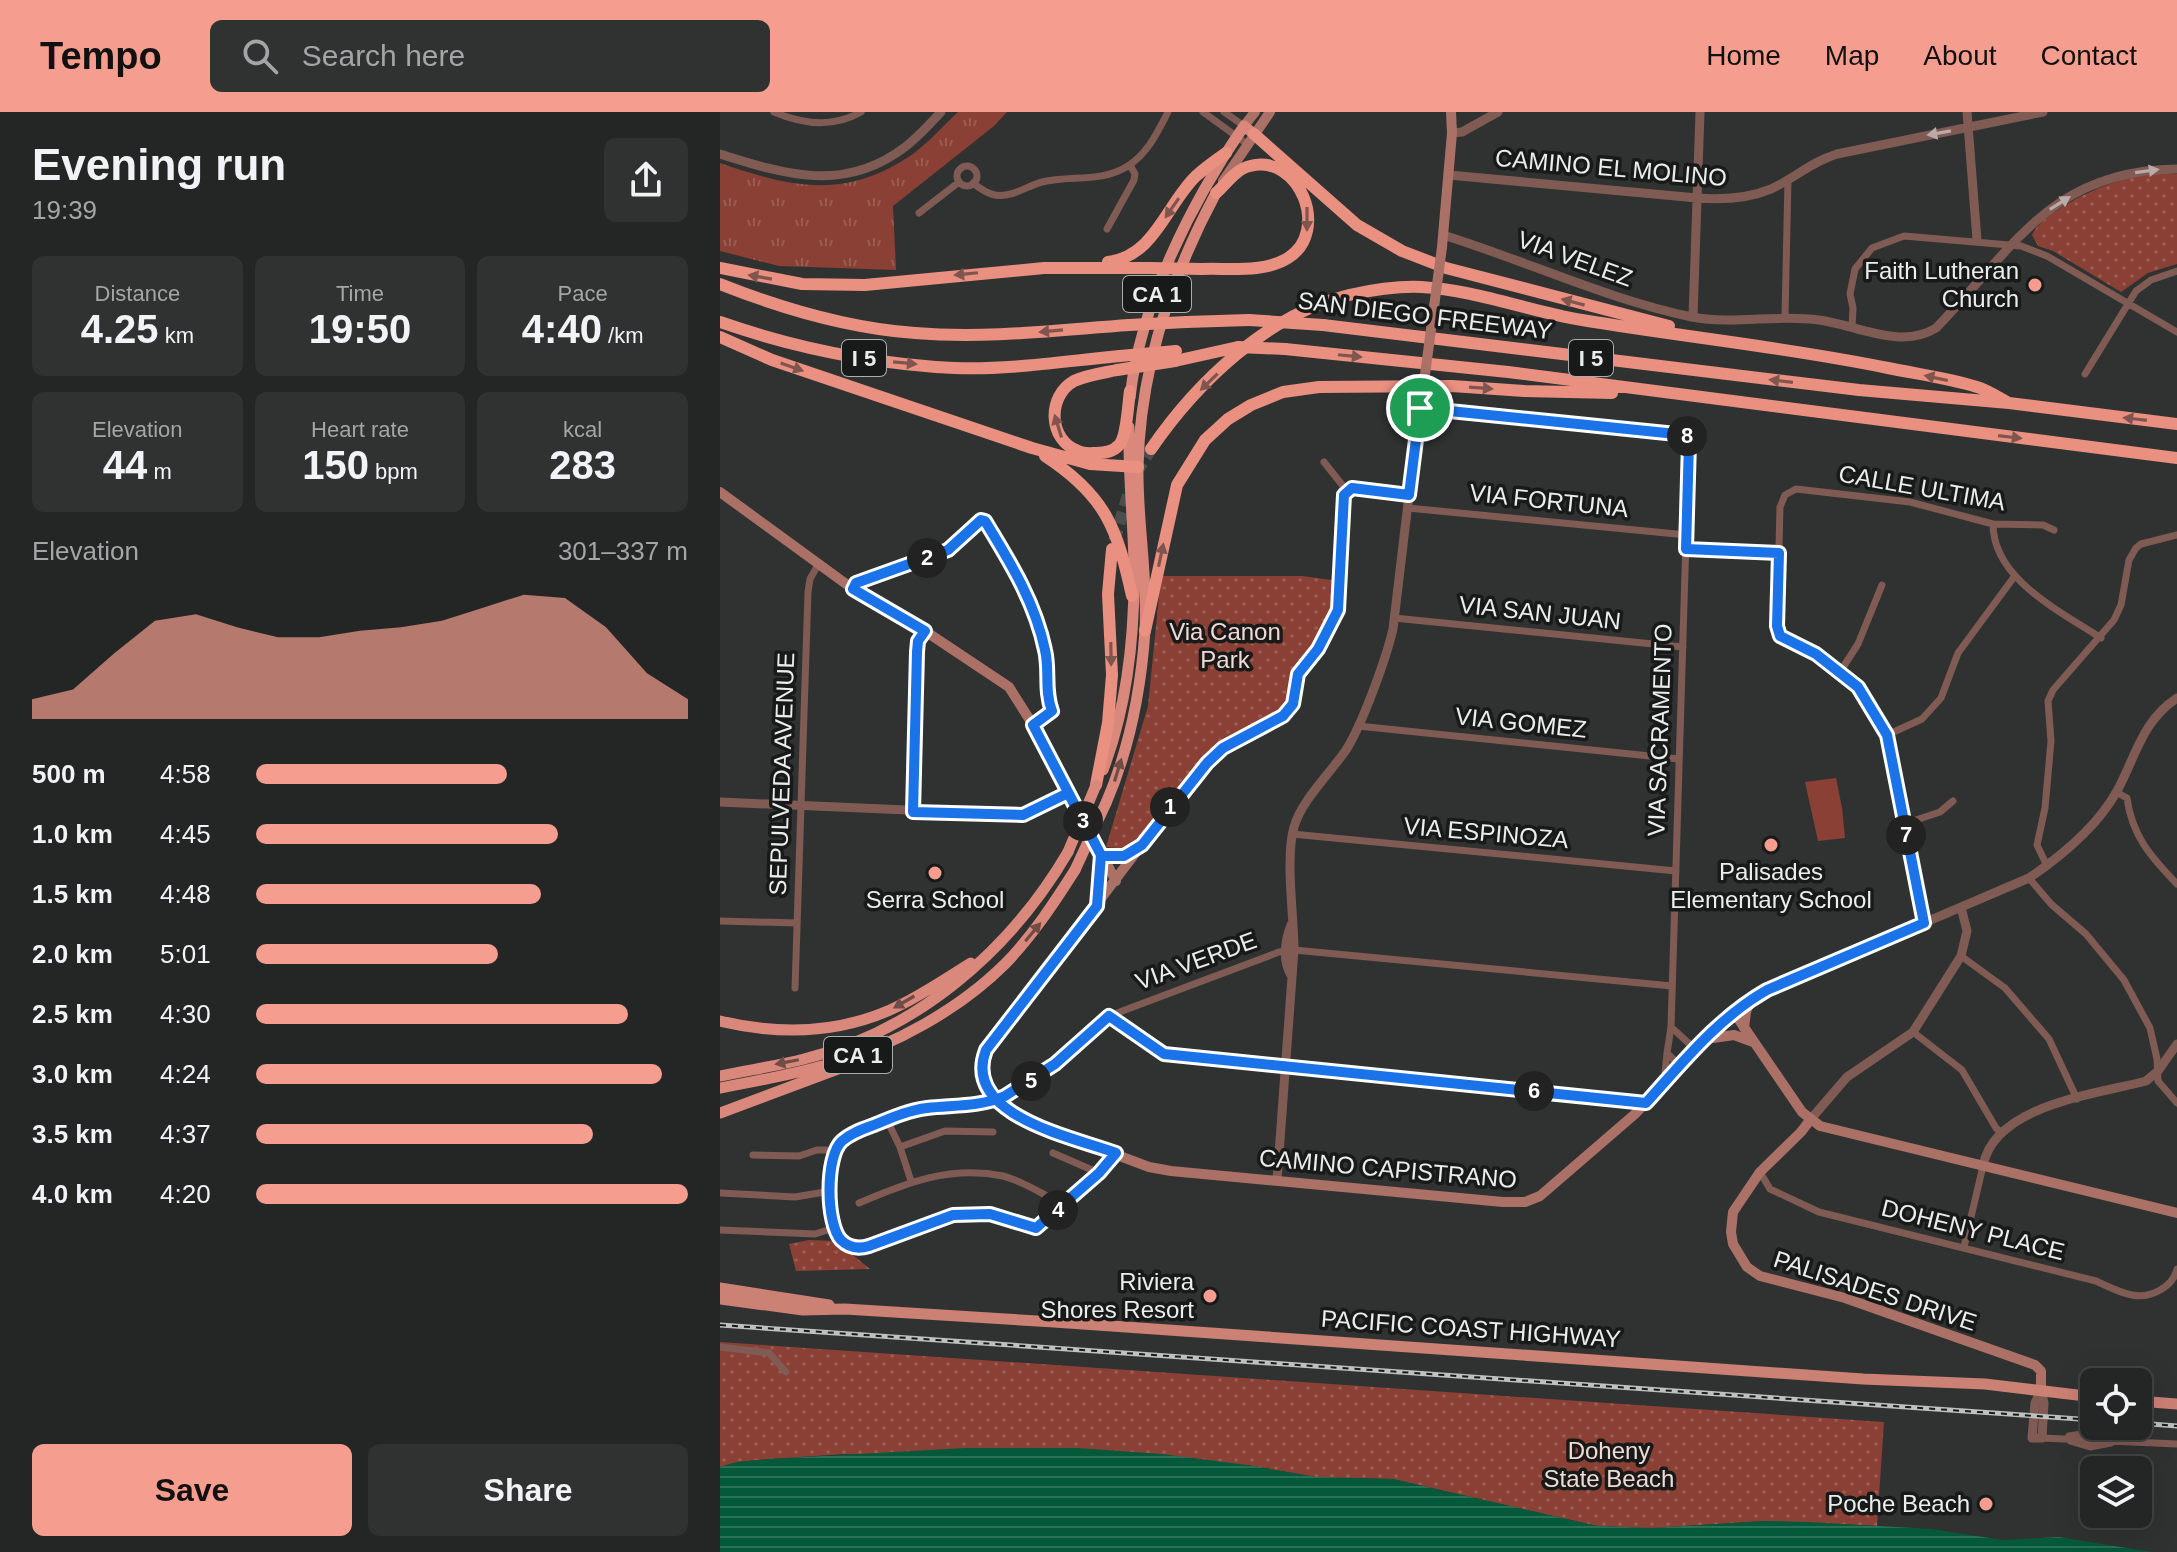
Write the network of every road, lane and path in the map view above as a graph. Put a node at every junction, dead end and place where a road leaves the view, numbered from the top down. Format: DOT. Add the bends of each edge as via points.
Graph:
graph roads {
  1 [pos="774,112"];
  2 [pos="861,112"];
  3 [pos="941,112"];
  4 [pos="1168,112"];
  5 [pos="1203,112"];
  6 [pos="1224,112"];
  7 [pos="1255,112"];
  8 [pos="1270,112"];
  9 [pos="1451,112"];
  10 [pos="1498,112"];
  11 [pos="1700,112"];
  12 [pos="1967,112"];
  13 [pos="2043,112"];
  14 [pos="1968,127"];
  15 [pos="1452,133"];
  16 [pos="1245,135"];
  17 [pos="1226,153"];
  18 [pos="720,154"];
  19 [pos="1130,165"];
  20 [pos="2177,169"];
  21 [pos="1449,175"];
  22 [pos="1788,179"];
  23 [pos="959,182"];
  24 [pos="973,183"];
  25 [pos="1216,193"];
  26 [pos="1697,198"];
  27 [pos="919,213"];
  28 [pos="1107,229"];
  29 [pos="1977,240"];
  30 [pos="1443,241"];
  31 [pos="2011,244"];
  32 [pos="1074,267"];
  33 [pos="720,268"];
  34 [pos="2177,271"];
  35 [pos="720,284"];
  36 [pos="2127,303"];
  37 [pos="1693,317"];
  38 [pos="1785,317"];
  39 [pos="720,322"];
  40 [pos="1852,327"];
  41 [pos="2177,332"];
  42 [pos="720,337"];
  43 [pos="1702,338"];
  44 [pos="1238,347"];
  45 [pos="1176,356"];
  46 [pos="2085,374"];
  47 [pos="1130,391"];
  48 [pos="1677,394"];
  49 [pos="1421,403"];
  50 [pos="2009,403"];
  51 [pos="2177,424"];
  52 [pos="1032,448"];
  53 [pos="1151,449"];
  54 [pos="2177,458"];
  55 [pos="1324,462"];
  56 [pos="1133,467"];
  57 [pos="1347,491"];
  58 [pos="720,492"];
  59 [pos="1409,495"];
  60 [pos="1408,508"];
  61 [pos="1993,524"];
  62 [pos="2054,530"];
  63 [pos="1687,535"];
  64 [pos="2177,535"];
  65 [pos="1112,549"];
  66 [pos="1686,549"];
  67 [pos="1779,553"];
  68 [pos="819,563"];
  69 [pos="2014,577"];
  70 [pos="1882,585"];
  71 [pos="853,589"];
  72 [pos="1132,596"];
  73 [pos="1394,618"];
  74 [pos="925,631"];
  75 [pos="1145,631"];
  76 [pos="2101,638"];
  77 [pos="1683,647"];
  78 [pos="1840,672"];
  79 [pos="2177,698"];
  80 [pos="1033,725"];
  81 [pos="1358,726"];
  82 [pos="1887,735"];
  83 [pos="1679,759"];
  84 [pos="1096,785"];
  85 [pos="2116,792"];
  86 [pos="1068,793"];
  87 [pos="1953,801"];
  88 [pos="720,802"];
  89 [pos="801,806"];
  90 [pos="913,812"];
  91 [pos="1904,824"];
  92 [pos="1292,834"];
  93 [pos="1142,845"];
  94 [pos="1102,855"];
  95 [pos="2047,866"];
  96 [pos="1676,871"];
  97 [pos="2029,878"];
  98 [pos="1116,881"];
  99 [pos="2177,884"];
  100 [pos="1097,906"];
  101 [pos="1961,907"];
  102 [pos="720,921"];
  103 [pos="797,923"];
  104 [pos="1924,923"];
  105 [pos="996,949"];
  106 [pos="1290,950"];
  107 [pos="1961,956"];
  108 [pos="981,985"];
  109 [pos="1672,986"];
  110 [pos="795,988"];
  111 [pos="1751,999"];
  112 [pos="1733,1011"];
  113 [pos="1109,1016"];
  114 [pos="720,1021"];
  115 [pos="1671,1027"];
  116 [pos="1744,1028"];
  117 [pos="1913,1032"];
  118 [pos="1704,1039"];
  119 [pos="1754,1042"];
  120 [pos="2177,1044"];
  121 [pos="1695,1049"];
  122 [pos="1667,1053"];
  123 [pos="1284,1064"];
  124 [pos="1680,1066"];
  125 [pos="2158,1071"];
  126 [pos="720,1076"];
  127 [pos="1664,1083"];
  128 [pos="720,1088"];
  129 [pos="2077,1099"];
  130 [pos="997,1100"];
  131 [pos="1646,1103"];
  132 [pos="2177,1103"];
  133 [pos="720,1113"];
  134 [pos="887,1120"];
  135 [pos="1810,1120"];
  136 [pos="993,1132"];
  137 [pos="2002,1133"];
  138 [pos="900,1147"];
  139 [pos="834,1150"];
  140 [pos="1053,1153"];
  141 [pos="1116,1153"];
  142 [pos="753,1155"];
  143 [pos="1983,1166"];
  144 [pos="1760,1172"];
  145 [pos="1099,1173"];
  146 [pos="911,1181"];
  147 [pos="1277,1181"];
  148 [pos="831,1191"];
  149 [pos="720,1193"];
  150 [pos="859,1203"];
  151 [pos="1065,1205"];
  152 [pos="2177,1213"];
  153 [pos="834,1228"];
  154 [pos="720,1230"];
  155 [pos="1964,1247"];
  156 [pos="2177,1269"];
  157 [pos="720,1288"];
  158 [pos="720,1299"];
  159 [pos="845,1309"];
  160 [pos="720,1347"];
  161 [pos="786,1372"];
  162 [pos="2041,1390"];
  163 [pos="2080,1395"];
  164 [pos="2152,1402"];
  165 [pos="2177,1404"];
  166 [pos="2037,1438"];
  167 [pos="2061,1438"];
  168 [pos="2126,1441"];
  169 [pos="2177,1444"];
  1 -- 2 [label="street" via="817,124"];
  3 -- 18 [label="street" via="886,159 840,175 790,174"];
  4 -- 19 [label="street" via="1148,149"];
  5 -- 16 [label="street"];
  6 -- 16 [label="street"];
  7 -- 16 [label="main road"];
  8 -- 16 [label="main road"];
  9 -- 15 [label="main road"];
  10 -- 15 [label="street"];
  11 -- 26 [label="street"];
  12 -- 14 [label="street"];
  13 -- 14 [label="street, CAMINO EL MOLINO"];
  14 -- 22 [label="street, CAMINO EL MOLINO, one-way" via="1837,154"];
  14 -- 29 [label="street"];
  15 -- 21 [label="main road"];
  16 -- 17 [label="highway, CA 1"];
  16 -- 25 [label="main road, CA 1"];
  43 -- 16 [label="highway, one-way" via="1446,268 1402,251 1357,225"];
  17 -- 32 [label="highway, one-way" via="1195,177 1137,251 1121,260"];
  17 -- 47 [label="highway, CA 1" via="1176,242"];
  19 -- 24 [label="street" via="1104,176 1060,178 1005,195"];
  19 -- 28 [label="street" via="1134,180"];
  31 -- 20 [label="street, one-way" via="2036,219 2080,190 2131,173"];
  21 -- 26 [label="street, CAMINO EL MOLINO"];
  21 -- 30 [label="main road"];
  22 -- 26 [label="street, CAMINO EL MOLINO" via="1744,197"];
  22 -- 38 [label="street"];
  23 -- 24 [label="street"];
  23 -- 24 [label="street" via="958,172 965,166 976,172"];
  23 -- 27 [label="street"];
  25 -- 32 [label="highway, one-way, bridge" via="1243,169 1262,165 1286,174 1308,206 1303,242 1285,260 1267,266"];
  25 -- 56 [label="highway, CA 1" via="1186,254 1158,336"];
  26 -- 37 [label="street"];
  29 -- 31 [label="street"];
  29 -- 40 [label="street" via="1904,236 1872,248 1851,281"];
  30 -- 37 [label="street, VIA VELEZ" via="1480,246 1604,294"];
  30 -- 49 [label="main road, bridge"];
  31 -- 36 [label="street" via="2047,256"];
  31 -- 40 [label="street, VIA VELEZ" via="1925,335 1906,339"];
  32 -- 33 [label="highway, one-way" via="865,285 802,284"];
  34 -- 36 [label="street" via="2151,280"];
  50 -- 35 [label="highway, SAN DIEGO FREEWAY / I 5, one-way, bridge" via="1249,320 980,335 915,333 838,322"];
  36 -- 41 [label="street"];
  36 -- 46 [label="street"];
  37 -- 38 [label="street, VIA VELEZ"];
  38 -- 40 [label="street, VIA VELEZ"];
  39 -- 45 [label="highway, SAN DIEGO FREEWAY / I 5, one-way, bridge" via="814,349 956,368"];
  42 -- 52 [label="highway, one-way" via="772,360"];
  50 -- 43 [label="highway, one-way" via="1979,387 1811,352"];
  43 -- 53 [label="highway, one-way" via="1577,319 1443,289 1351,295 1317,304 1251,343 1185,405"];
  44 -- 45 [label="highway, SAN DIEGO FREEWAY / I 5"];
  44 -- 45 [label="highway"];
  44 -- 48 [label="highway, SAN DIEGO FREEWAY / I 5, one-way, bridge"];
  47 -- 45 [label="highway, one-way, bridge" via="1123,439 1114,449 1078,452 1060,436 1054,410 1062,391 1080,379"];
  47 -- 56 [label="highway, CA 1"];
  48 -- 54 [label="highway, SAN DIEGO FREEWAY / I 5, one-way"];
  75 -- 48 [label="highway, one-way" via="1181,477 1218,428 1265,398 1305,389 1381,385"];
  49 -- 59 [label="main road"];
  49 -- 63 [label="street, VIA SACRAMENTO" via="1686,435"];
  51 -- 50 [label="highway, SAN DIEGO FREEWAY / I 5, one-way"];
  52 -- 56 [label="highway" via="1090,464"];
  52 -- 72 [label="highway" via="1082,484 1103,510 1117,537"];
  55 -- 57 [label="street"];
  56 -- 72 [label="highway, CA 1"];
  56 -- 75 [label="highway, CA 1"];
  57 -- 59 [label="main road"];
  57 -- 93 [label="main road" via="1338,610 1298,674 1293,704 1283,716 1223,748"];
  58 -- 68 [label="main road"];
  59 -- 60 [label="street"];
  60 -- 63 [label="street, VIA FORTUNA"];
  60 -- 73 [label="street"];
  61 -- 62 [label="street, CALLE ULTIMA"];
  61 -- 67 [label="street, CALLE ULTIMA" via="1910,502 1796,489 1785,495 1780,507"];
  61 -- 69 [label="street" via="1996,547"];
  63 -- 66 [label="street, VIA SACRAMENTO"];
  64 -- 76 [label="street" via="2136,548 2121,605"];
  65 -- 84 [label="highway, one-way" via="1112,675"];
  66 -- 67 [label="street"];
  66 -- 77 [label="street, VIA SACRAMENTO"];
  67 -- 78 [label="street" via="1780,636"];
  68 -- 71 [label="main road"];
  68 -- 89 [label="street, SEPULVEDA AVENUE" via="808,592"];
  69 -- 76 [label="street"];
  69 -- 82 [label="street" via="1958,653 1941,698 1922,719"];
  70 -- 78 [label="street" via="1858,644"];
  71 -- 74 [label="main road"];
  71 -- 80 [label="street" via="856,583 948,550 985,521 1024,585 1044,642 1046,695 1052,711"];
  72 -- 84 [label="highway, CA 1" via="1119,721"];
  73 -- 77 [label="street, VIA SAN JUAN"];
  73 -- 81 [label="street"];
  74 -- 80 [label="main road" via="1009,687"];
  74 -- 90 [label="street" via="917,652"];
  108 -- 75 [label="highway, CA 1, one-way, bridge" via="1041,922 1075,870 1117,778"];
  76 -- 95 [label="street" via="2048,701 2051,741 2037,845"];
  77 -- 83 [label="street, VIA SACRAMENTO"];
  78 -- 82 [label="street" via="1858,687"];
  79 -- 85 [label="street" via="2148,725"];
  80 -- 86 [label="main road"];
  81 -- 83 [label="street, VIA GOMEZ"];
  81 -- 92 [label="street"];
  82 -- 91 [label="street"];
  83 -- 96 [label="street, VIA SACRAMENTO"];
  84 -- 105 [label="highway, CA 1, bridge" via="1068,852 1033,908"];
  85 -- 95 [label="street" via="2072,846"];
  85 -- 99 [label="street" via="2127,798 2144,848"];
  86 -- 90 [label="street" via="1023,815"];
  86 -- 94 [label="main road"];
  87 -- 91 [label="street" via="1940,812"];
  88 -- 89 [label="street"];
  89 -- 90 [label="street"];
  89 -- 103 [label="street, SEPULVEDA AVENUE"];
  91 -- 104 [label="street"];
  92 -- 96 [label="street, VIA ESPINOZA"];
  92 -- 106 [label="street"];
  93 -- 94 [label="main road" via="1124,856"];
  93 -- 98 [label="main road"];
  94 -- 98 [label="main road"];
  94 -- 100 [label="main road"];
  95 -- 97 [label="street"];
  96 -- 109 [label="street, VIA SACRAMENTO"];
  97 -- 101 [label="street"];
  97 -- 125 [label="street" via="2124,980 2150,1028"];
  98 -- 100 [label="main road"];
  100 -- 130 [label="main road" via="986,1050 982,1077"];
  101 -- 104 [label="street"];
  101 -- 107 [label="street, PALISADES DRIVE" via="1967,931"];
  102 -- 103 [label="street"];
  103 -- 110 [label="street, SEPULVEDA AVENUE"];
  104 -- 111 [label="street"];
  105 -- 114 [label="highway, one-way" via="891,1009 861,1020 784,1031"];
  105 -- 126 [label="highway, CA 1, one-way" via="930,1002 891,1025 806,1059"];
  106 -- 109 [label="street, VIA VERDE"];
  106 -- 113 [label="street, VIA VERDE"];
  106 -- 123 [label="street" via="1285,966 1292,975"];
  107 -- 117 [label="street, PALISADES DRIVE"];
  107 -- 129 [label="street" via="2005,988 2049,1039"];
  108 -- 128 [label="highway, CA 1" via="913,1029 856,1056"];
  108 -- 133 [label="highway" via="908,1039"];
  109 -- 115 [label="street, VIA SACRAMENTO"];
  111 -- 112 [label="street"];
  111 -- 116 [label="main road"];
  112 -- 116 [label="main road"];
  112 -- 118 [label="main road, CAMINO CAPISTRANO"];
  113 -- 123 [label="street" via="1164,1054"];
  113 -- 130 [label="street, VIA VERDE" via="1055,1064"];
  115 -- 121 [label="street"];
  115 -- 122 [label="street, VIA SACRAMENTO"];
  116 -- 119 [label="main road"];
  117 -- 135 [label="street, PALISADES DRIVE" via="1847,1077"];
  117 -- 137 [label="street" via="1962,1070"];
  118 -- 119 [label="main road" via="1734,1035"];
  118 -- 121 [label="main road, CAMINO CAPISTRANO"];
  119 -- 135 [label="main road"];
  120 -- 125 [label="street"];
  121 -- 124 [label="main road, CAMINO CAPISTRANO"];
  122 -- 124 [label="street"];
  122 -- 127 [label="street, VIA SACRAMENTO"];
  123 -- 131 [label="street"];
  123 -- 147 [label="street"];
  124 -- 127 [label="main road, CAMINO CAPISTRANO"];
  125 -- 129 [label="street" via="2146,1081"];
  125 -- 132 [label="street" via="2158,1081"];
  127 -- 131 [label="main road, CAMINO CAPISTRANO"];
  129 -- 137 [label="street" via="2031,1112"];
  130 -- 134 [label="street, VIA VERDE" via="925,1108"];
  130 -- 141 [label="main road, CAMINO CAPISTRANO" via="1013,1116"];
  131 -- 147 [label="main road, CAMINO CAPISTRANO" via="1540,1196 1525,1202"];
  134 -- 138 [label="street"];
  134 -- 139 [label="street, VIA VERDE" via="853,1133"];
  135 -- 143 [label="main road" via="1841,1133"];
  135 -- 144 [label="main road, PALISADES DRIVE"];
  136 -- 138 [label="street" via="945,1131"];
  137 -- 143 [label="street"];
  138 -- 146 [label="street"];
  139 -- 142 [label="street"];
  139 -- 148 [label="street"];
  140 -- 145 [label="street"];
  141 -- 145 [label="street"];
  141 -- 147 [label="main road, CAMINO CAPISTRANO" via="1171,1171"];
  143 -- 152 [label="main road"];
  143 -- 155 [label="street"];
  144 -- 155 [label="street, DOHENY PLACE" via="1770,1189 1819,1212"];
  144 -- 162 [label="main road, PALISADES DRIVE" via="1733,1212 1733,1244 1747,1267 1774,1281 1845,1298 2035,1365 2041,1371"];
  145 -- 151 [label="street"];
  146 -- 150 [label="street"];
  146 -- 151 [label="street" via="965,1172 1005,1177"];
  148 -- 149 [label="street" via="795,1197"];
  148 -- 153 [label="street"];
  151 -- 153 [label="street" via="1036,1228 990,1214 953,1215 870,1249 841,1240"];
  153 -- 154 [label="street" via="815,1234"];
  155 -- 156 [label="street, DOHENY PLACE" via="2096,1281 2133,1296 2165,1288"];
  157 -- 159 [label="main road, PACIFIC COAST HIGHWAY"];
  158 -- 159 [label="main road, PACIFIC COAST HIGHWAY" via="803,1310"];
  159 -- 162 [label="main road, PACIFIC COAST HIGHWAY"];
  160 -- 161 [label="street" via="769,1353"];
  162 -- 163 [label="main road, PACIFIC COAST HIGHWAY"];
  162 -- 166 [label="street" via="2035,1403"];
  164 -- 165 [label="main road"];
  166 -- 167 [label="street"];
  167 -- 168 [label="street"];
  167 -- 168 [label="street" via="2090,1447"];
  168 -- 169 [label="street"];
}
